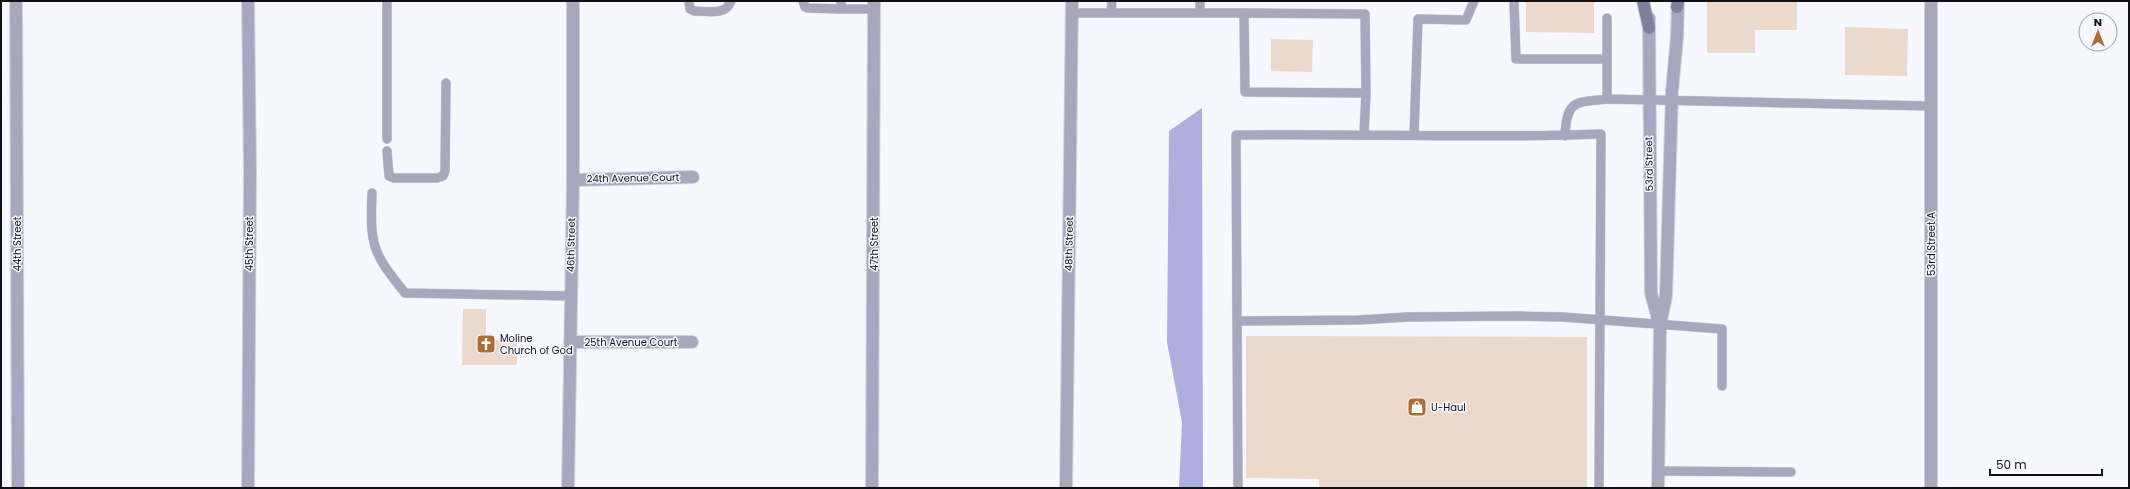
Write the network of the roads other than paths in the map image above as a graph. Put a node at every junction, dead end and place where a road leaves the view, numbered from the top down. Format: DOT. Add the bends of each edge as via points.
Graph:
graph roads {
  1 [pos="16,1"];
  2 [pos="248,1"];
  3 [pos="387,1"];
  4 [pos="573,1"];
  5 [pos="689,1"];
  6 [pos="731,1"];
  7 [pos="803,1"];
  8 [pos="1112,1"];
  9 [pos="1200,1"];
  10 [pos="1474,1"];
  11 [pos="1514,1"];
  12 [pos="1643,1"];
  13 [pos="1649,1"];
  14 [pos="1930,1"];
  15 [pos="1678,3"];
  16 [pos="841,5"];
  17 [pos="874,5"];
  18 [pos="1072,7"];
  19 [pos="1111,13"];
  20 [pos="1200,13"];
  21 [pos="1244,13"];
  22 [pos="1606,18"];
  23 [pos="1649,28"];
  24 [pos="1606,59"];
  25 [pos="446,83"];
  26 [pos="1366,93"];
  27 [pos="1607,99"];
  28 [pos="1648,100"];
  29 [pos="1672,102"];
  30 [pos="1930,106"];
  31 [pos="1364,134"];
  32 [pos="1414,135"];
  33 [pos="1565,136"];
  34 [pos="388,139"];
  35 [pos="387,150"];
  36 [pos="693,177"];
  37 [pos="573,180"];
  38 [pos="372,193"];
  39 [pos="570,296"];
  40 [pos="1237,321"];
  41 [pos="1601,321"];
  42 [pos="1660,325"];
  43 [pos="570,342"];
  44 [pos="692,342"];
  45 [pos="1722,386"];
  46 [pos="1658,471"];
  47 [pos="1791,472"];
  48 [pos="18,488"];
  49 [pos="248,488"];
  50 [pos="568,488"];
  51 [pos="872,488"];
  52 [pos="1066,488"];
  53 [pos="1238,488"];
  54 [pos="1599,488"];
  55 [pos="1658,488"];
  56 [pos="1931,488"];
  1 -- 48 [label="street, 44th Street"];
  2 -- 49 [label="street, 45th Street"];
  3 -- 34 [label="lane"];
  4 -- 37 [label="street, 46th Street"];
  5 -- 6 [label="lane" via="690,9 694,11 723,11 729,7"];
  7 -- 16 [label="lane" via="808,8"];
  8 -- 19 [label="lane"];
  9 -- 20 [label="lane"];
  10 -- 32 [label="lane" via="1466,20 1418,19"];
  11 -- 24 [label="lane" via="1516,59"];
  12 -- 23 [label="main road"];
  13 -- 23 [label="street, 53rd Street"];
  14 -- 30 [label="street, 53rd Street A"];
  15 -- 29 [label="street, 53rd Street"];
  16 -- 17 [label="lane"];
  17 -- 51 [label="street, 47th Street"];
  18 -- 19 [label="lane"];
  18 -- 52 [label="street, 48th Street"];
  19 -- 20 [label="lane"];
  20 -- 21 [label="lane"];
  21 -- 26 [label="lane" via="1245,92"];
  21 -- 26 [label="lane" via="1365,14"];
  22 -- 24 [label="lane"];
  23 -- 28 [label="street, 53rd Street"];
  24 -- 27 [label="lane"];
  25 -- 35 [label="lane" via="443,176 389,176"];
  26 -- 31 [label="lane"];
  27 -- 28 [label="lane"];
  27 -- 33 [label="lane" via="1577,102 1568,112"];
  28 -- 29 [label="lane"];
  28 -- 42 [label="street, 53rd Street" via="1651,293"];
  29 -- 30 [label="lane" via="1689,100"];
  29 -- 42 [label="street, 53rd Street" via="1666,296"];
  30 -- 56 [label="street, 53rd Street A"];
  31 -- 32 [label="lane"];
  31 -- 40 [label="lane" via="1236,135"];
  32 -- 33 [label="lane"];
  33 -- 41 [label="lane" via="1601,134"];
  36 -- 37 [label="street, 24th Avenue Court"];
  37 -- 39 [label="street, 46th Street"];
  38 -- 39 [label="lane" via="371,228 374,245 378,256 405,293"];
  39 -- 43 [label="street, 46th Street"];
  40 -- 41 [label="lane" via="1516,316"];
  40 -- 53 [label="lane"];
  41 -- 42 [label="lane"];
  41 -- 54 [label="lane"];
  42 -- 45 [label="lane" via="1722,329"];
  42 -- 46 [label="street, 53rd Street"];
  43 -- 44 [label="street, 25th Avenue Court"];
  43 -- 50 [label="street, 46th Street"];
  46 -- 47 [label="lane"];
  46 -- 55 [label="street, 53rd Street"];
}
